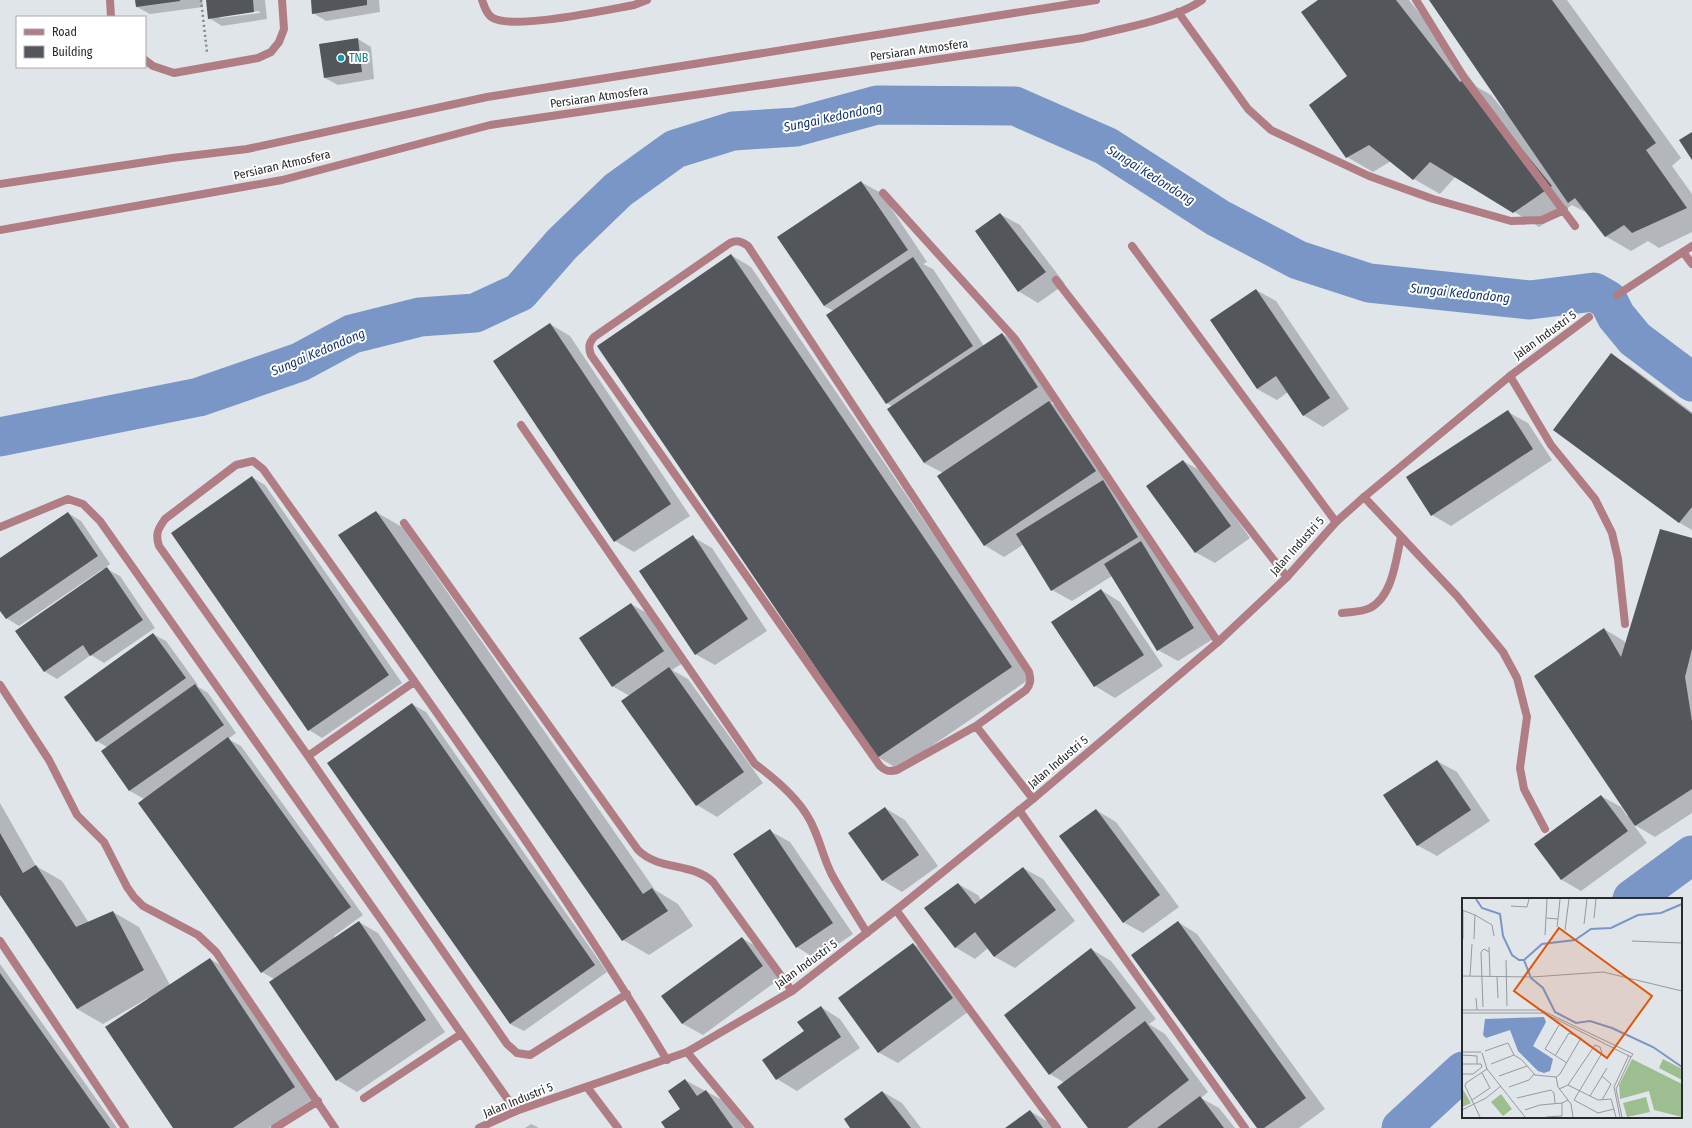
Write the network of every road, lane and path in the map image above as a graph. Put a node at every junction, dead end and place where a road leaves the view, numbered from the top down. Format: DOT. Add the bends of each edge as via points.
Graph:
graph roads {
  1 [pos="110,0"];
  2 [pos="202,0"];
  3 [pos="282,0"];
  4 [pos="482,0"];
  5 [pos="646,0"];
  6 [pos="1096,0"];
  7 [pos="1202,0"];
  8 [pos="1416,0"];
  9 [pos="1178,12"];
  10 [pos="111,16"];
  11 [pos="146,61"];
  12 [pos="208,67"];
  13 [pos="0,184"];
  14 [pos="883,193"];
  15 [pos="1564,210"];
  16 [pos="1575,226"];
  17 [pos="0,230"];
  18 [pos="1132,246"];
  19 [pos="1692,246"];
  20 [pos="1683,252"];
  21 [pos="1692,264"];
  22 [pos="1056,280"];
  23 [pos="1617,295"];
  24 [pos="1590,317"];
  25 [pos="1510,376"];
  26 [pos="521,425"];
  27 [pos="1364,497"];
  28 [pos="1336,522"];
  29 [pos="404,523"];
  30 [pos="0,527"];
  31 [pos="1401,537"];
  32 [pos="1287,577"];
  33 [pos="1342,613"];
  34 [pos="1625,624"];
  35 [pos="1218,642"];
  36 [pos="414,682"];
  37 [pos="0,685"];
  38 [pos="976,726"];
  39 [pos="308,756"];
  40 [pos="1033,799"];
  41 [pos="1019,810"];
  42 [pos="1545,829"];
  43 [pos="896,910"];
  44 [pos="867,932"];
  45 [pos="0,941"];
  46 [pos="792,991"];
  47 [pos="627,994"];
  48 [pos="461,1034"];
  49 [pos="687,1052"];
  50 [pos="667,1060"];
  51 [pos="587,1087"];
  52 [pos="364,1098"];
  53 [pos="318,1100"];
  54 [pos="516,1111"];
  55 [pos="125,1128"];
  56 [pos="275,1128"];
  57 [pos="335,1128"];
  58 [pos="479,1128"];
  59 [pos="618,1128"];
  60 [pos="750,1128"];
  61 [pos="1057,1128"];
  62 [pos="1245,1128"];
  1 -- 10 [label="street"];
  2 -- 12 [label="path"];
  3 -- 12 [label="street" via="284,29 279,42 271,52 258,58"];
  4 -- 5 [label="street" via="492,18 505,22 530,22 634,6"];
  6 -- 13 [label="street, Persiaran Atmosfera" via="488,96 247,149"];
  7 -- 9 [label="street, Persiaran Atmosfera"];
  8 -- 15 [label="street" via="1465,79"];
  9 -- 15 [label="street" via="1248,109 1271,130 1369,176 1433,199 1511,221 1542,220"];
  9 -- 17 [label="street, Persiaran Atmosfera" via="1083,38 490,125 282,180"];
  11 -- 12 [label="street" via="153,66 174,73"];
  14 -- 35 [label="street" via="1015,339"];
  15 -- 16 [label="street"];
  18 -- 28 [label="street"];
  19 -- 20 [label="street"];
  20 -- 21 [label="street"];
  20 -- 23 [label="street"];
  22 -- 32 [label="street"];
  24 -- 25 [label="street, Jalan Industri 5"];
  25 -- 27 [label="street, Jalan Industri 5"];
  25 -- 34 [label="street" via="1551,445 1595,499 1612,533 1618,559"];
  26 -- 44 [label="street" via="755,764 786,790 804,812 814,828 831,874"];
  27 -- 28 [label="street, Jalan Industri 5"];
  27 -- 31 [label="street"];
  28 -- 32 [label="street, Jalan Industri 5"];
  29 -- 46 [label="street" via="638,850 645,858 655,862 706,875"];
  30 -- 48 [label="street" via="68,499 83,504 100,521"];
  31 -- 33 [label="street" via="1391,578 1379,600 1370,608"];
  31 -- 42 [label="street" via="1467,608 1502,652 1517,678 1527,717 1520,768 1524,790"];
  32 -- 35 [label="street, Jalan Industri 5"];
  35 -- 40 [label="street, Jalan Industri 5"];
  36 -- 39 [label="street"];
  36 -- 39 [label="street" via="262,469 254,461 236,465 165,519 157,530 156,539"];
  36 -- 47 [label="street" via="588,933"];
  37 -- 53 [label="street" via="49,760 77,815 104,842 134,897 144,906 198,935 216,952"];
  38 -- 38 [label="street" via="897,770 884,770 880,766 591,355 588,348 594,337 730,243 736,240 748,246 1029,672 1031,679 1026,690"];
  38 -- 40 [label="street"];
  39 -- 47 [label="street" via="507,1044 516,1052 530,1055"];
  40 -- 41 [label="street, Jalan Industri 5"];
  41 -- 43 [label="street, Jalan Industri 5"];
  41 -- 62 [label="street"];
  43 -- 44 [label="street, Jalan Industri 5"];
  43 -- 61 [label="street"];
  44 -- 46 [label="street, Jalan Industri 5"];
  45 -- 55 [label="street"];
  46 -- 49 [label="street, Jalan Industri 5"];
  47 -- 50 [label="street"];
  48 -- 52 [label="street"];
  48 -- 54 [label="street"];
  49 -- 50 [label="street, Jalan Industri 5"];
  49 -- 60 [label="street"];
  50 -- 51 [label="street, Jalan Industri 5"];
  51 -- 54 [label="street, Jalan Industri 5"];
  51 -- 59 [label="street"];
  53 -- 56 [label="street"];
  53 -- 57 [label="street"];
  54 -- 58 [label="street, Jalan Industri 5"];
}
